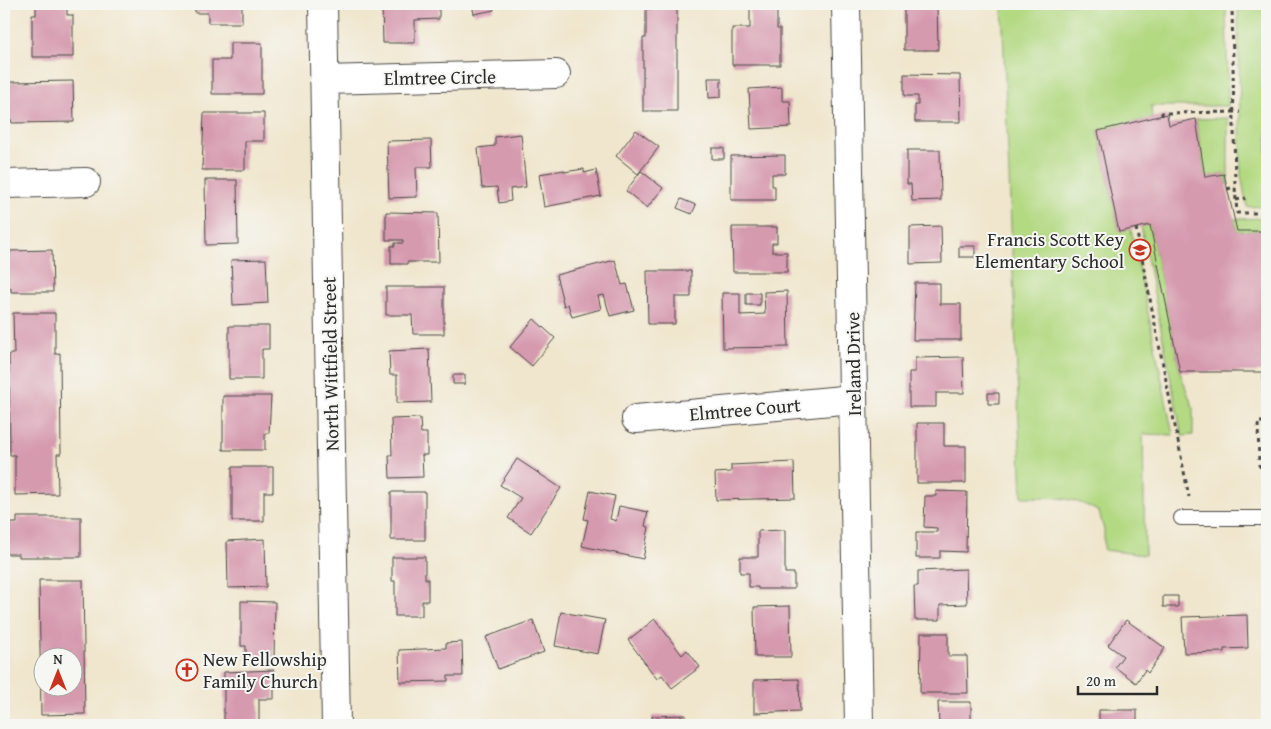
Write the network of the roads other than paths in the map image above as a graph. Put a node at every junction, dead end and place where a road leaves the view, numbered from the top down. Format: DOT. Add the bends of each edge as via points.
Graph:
graph roads {
  1 [pos="323,4"];
  2 [pos="846,4"];
  3 [pos="556,74"];
  4 [pos="324,80"];
  5 [pos="86,182"];
  6 [pos="4,184"];
  7 [pos="853,398"];
  8 [pos="636,419"];
  9 [pos="1187,518"];
  10 [pos="1267,518"];
  11 [pos="336,725"];
  12 [pos="859,725"];
  1 -- 4 [label="street, North Wittfield Street"];
  2 -- 7 [label="street, Ireland Drive"];
  3 -- 4 [label="street, Elmtree Circle"];
  4 -- 11 [label="street, North Wittfield Street"];
  5 -- 6 [label="street"];
  7 -- 8 [label="street, Elmtree Court"];
  7 -- 12 [label="street, Ireland Drive"];
  9 -- 10 [label="lane"];
}
